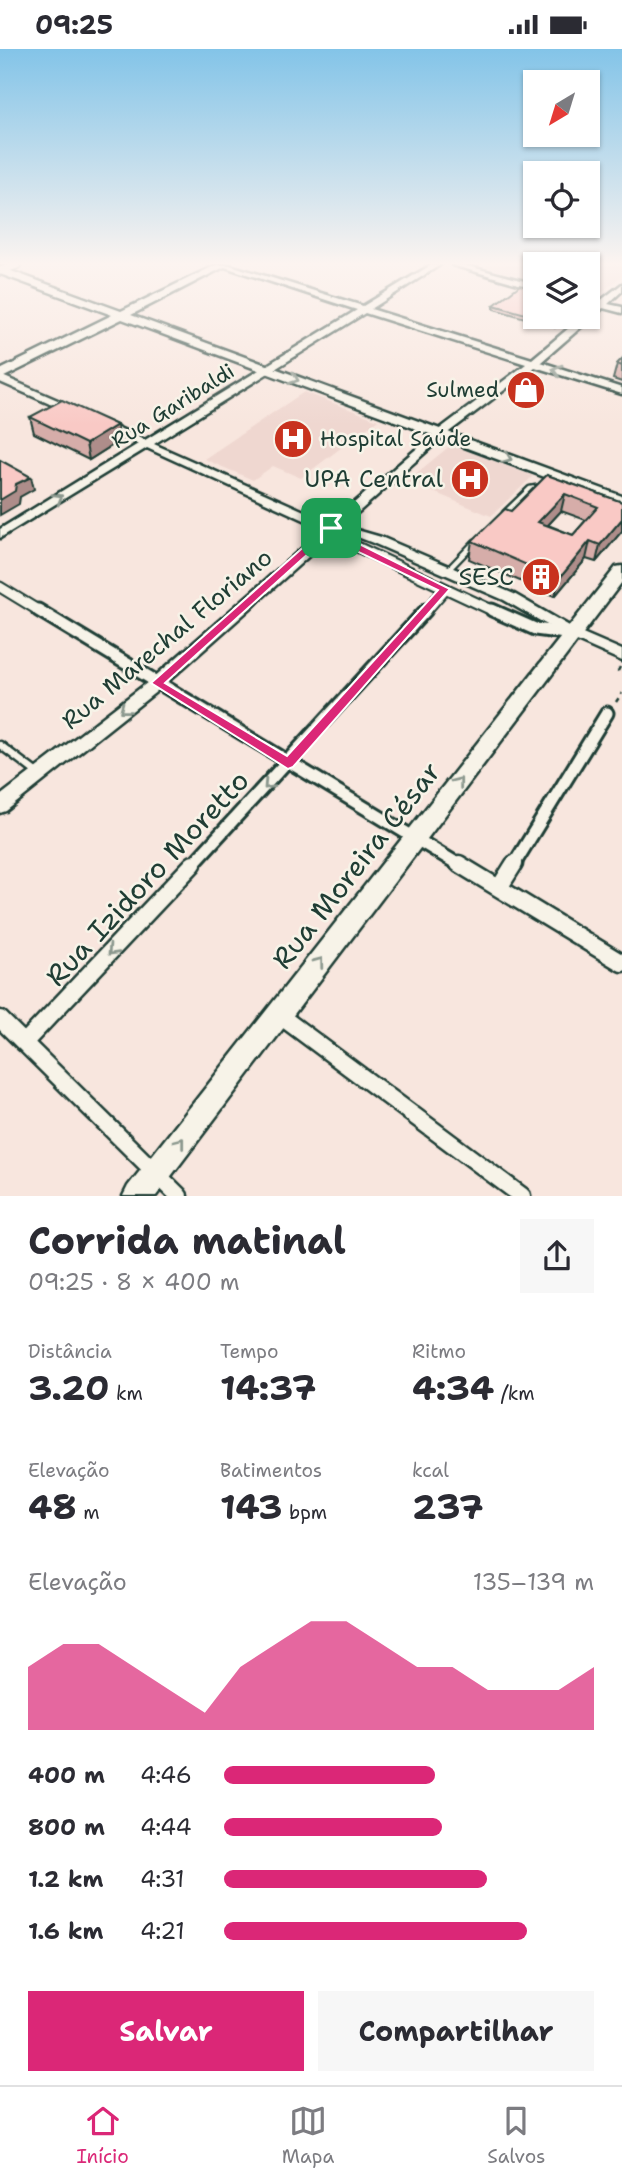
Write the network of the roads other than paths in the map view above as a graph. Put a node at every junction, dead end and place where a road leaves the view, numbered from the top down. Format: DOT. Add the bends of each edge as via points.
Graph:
graph roads {
  1 [pos="118,319"];
  2 [pos="130,319"];
  3 [pos="349,319"];
  4 [pos="394,319"];
  5 [pos="572,329"];
  6 [pos="534,363"];
  7 [pos="267,369"];
  8 [pos="0,377"];
  9 [pos="622,391"];
  10 [pos="441,433"];
  11 [pos="148,444"];
  12 [pos="547,487"];
  13 [pos="622,501"];
  14 [pos="502,516"];
  15 [pos="331,528"];
  16 [pos="0,534"];
  17 [pos="484,534"];
  18 [pos="448,570"];
  19 [pos="622,571"];
  20 [pos="0,587"];
  21 [pos="445,589"];
  22 [pos="573,634"];
  23 [pos="622,656"];
  24 [pos="157,683"];
  25 [pos="607,713"];
  26 [pos="0,745"];
  27 [pos="288,764"];
  28 [pos="40,774"];
  29 [pos="0,806"];
  30 [pos="415,837"];
  31 [pos="499,888"];
  32 [pos="622,963"];
  33 [pos="279,1015"];
  34 [pos="0,1019"];
  35 [pos="24,1044"];
  36 [pos="155,1173"];
  37 [pos="138,1196"];
  38 [pos="179,1196"];
  39 [pos="522,1196"];
  1 -- 8 [label="main road"];
  2 -- 7 [label="main road"];
  3 -- 7 [label="street, Rua Garibaldi"];
  4 -- 6 [label="street"];
  5 -- 6 [label="street, Rua Marechal Floriano"];
  9 -- 6 [label="street, one-way"];
  6 -- 10 [label="street, Rua Marechal Floriano"];
  7 -- 10 [label="main road, one-way"];
  7 -- 11 [label="street, Rua Garibaldi"];
  8 -- 11 [label="street"];
  10 -- 13 [label="main road, one-way"];
  10 -- 15 [label="street, Rua Marechal Floriano"];
  11 -- 15 [label="street"];
  16 -- 11 [label="street, Rua Garibaldi, one-way"];
  12 -- 14 [label="lane" via="530,489"];
  15 -- 18 [label="street" via="364,535"];
  15 -- 21 [label="street" via="353,545"];
  15 -- 24 [label="street, Rua Marechal Floriano"];
  17 -- 18 [label="lane"];
  18 -- 22 [label="street" via="509,597"];
  19 -- 22 [label="main road, Rua Moreira César"];
  20 -- 24 [label="street"];
  21 -- 22 [label="street" via="535,629"];
  21 -- 27 [label="street, Rua Izidoro Moretto"];
  22 -- 23 [label="street"];
  30 -- 22 [label="main road, Rua Moreira César, one-way"];
  24 -- 27 [label="street"];
  24 -- 28 [label="street, Rua Marechal Floriano, one-way"];
  25 -- 31 [label="street"];
  26 -- 28 [label="lane"];
  27 -- 30 [label="street"];
  27 -- 35 [label="street, Rua Izidoro Moretto, one-way"];
  28 -- 29 [label="street, Rua Marechal Floriano"];
  30 -- 31 [label="street"];
  33 -- 30 [label="main road, Rua Moreira César, one-way"];
  31 -- 32 [label="street"];
  36 -- 33 [label="main road, Rua Moreira César, one-way"];
  33 -- 39 [label="street"];
  34 -- 35 [label="street"];
  35 -- 36 [label="street"];
  36 -- 37 [label="main road, Rua Moreira César"];
  36 -- 38 [label="street"];
}
